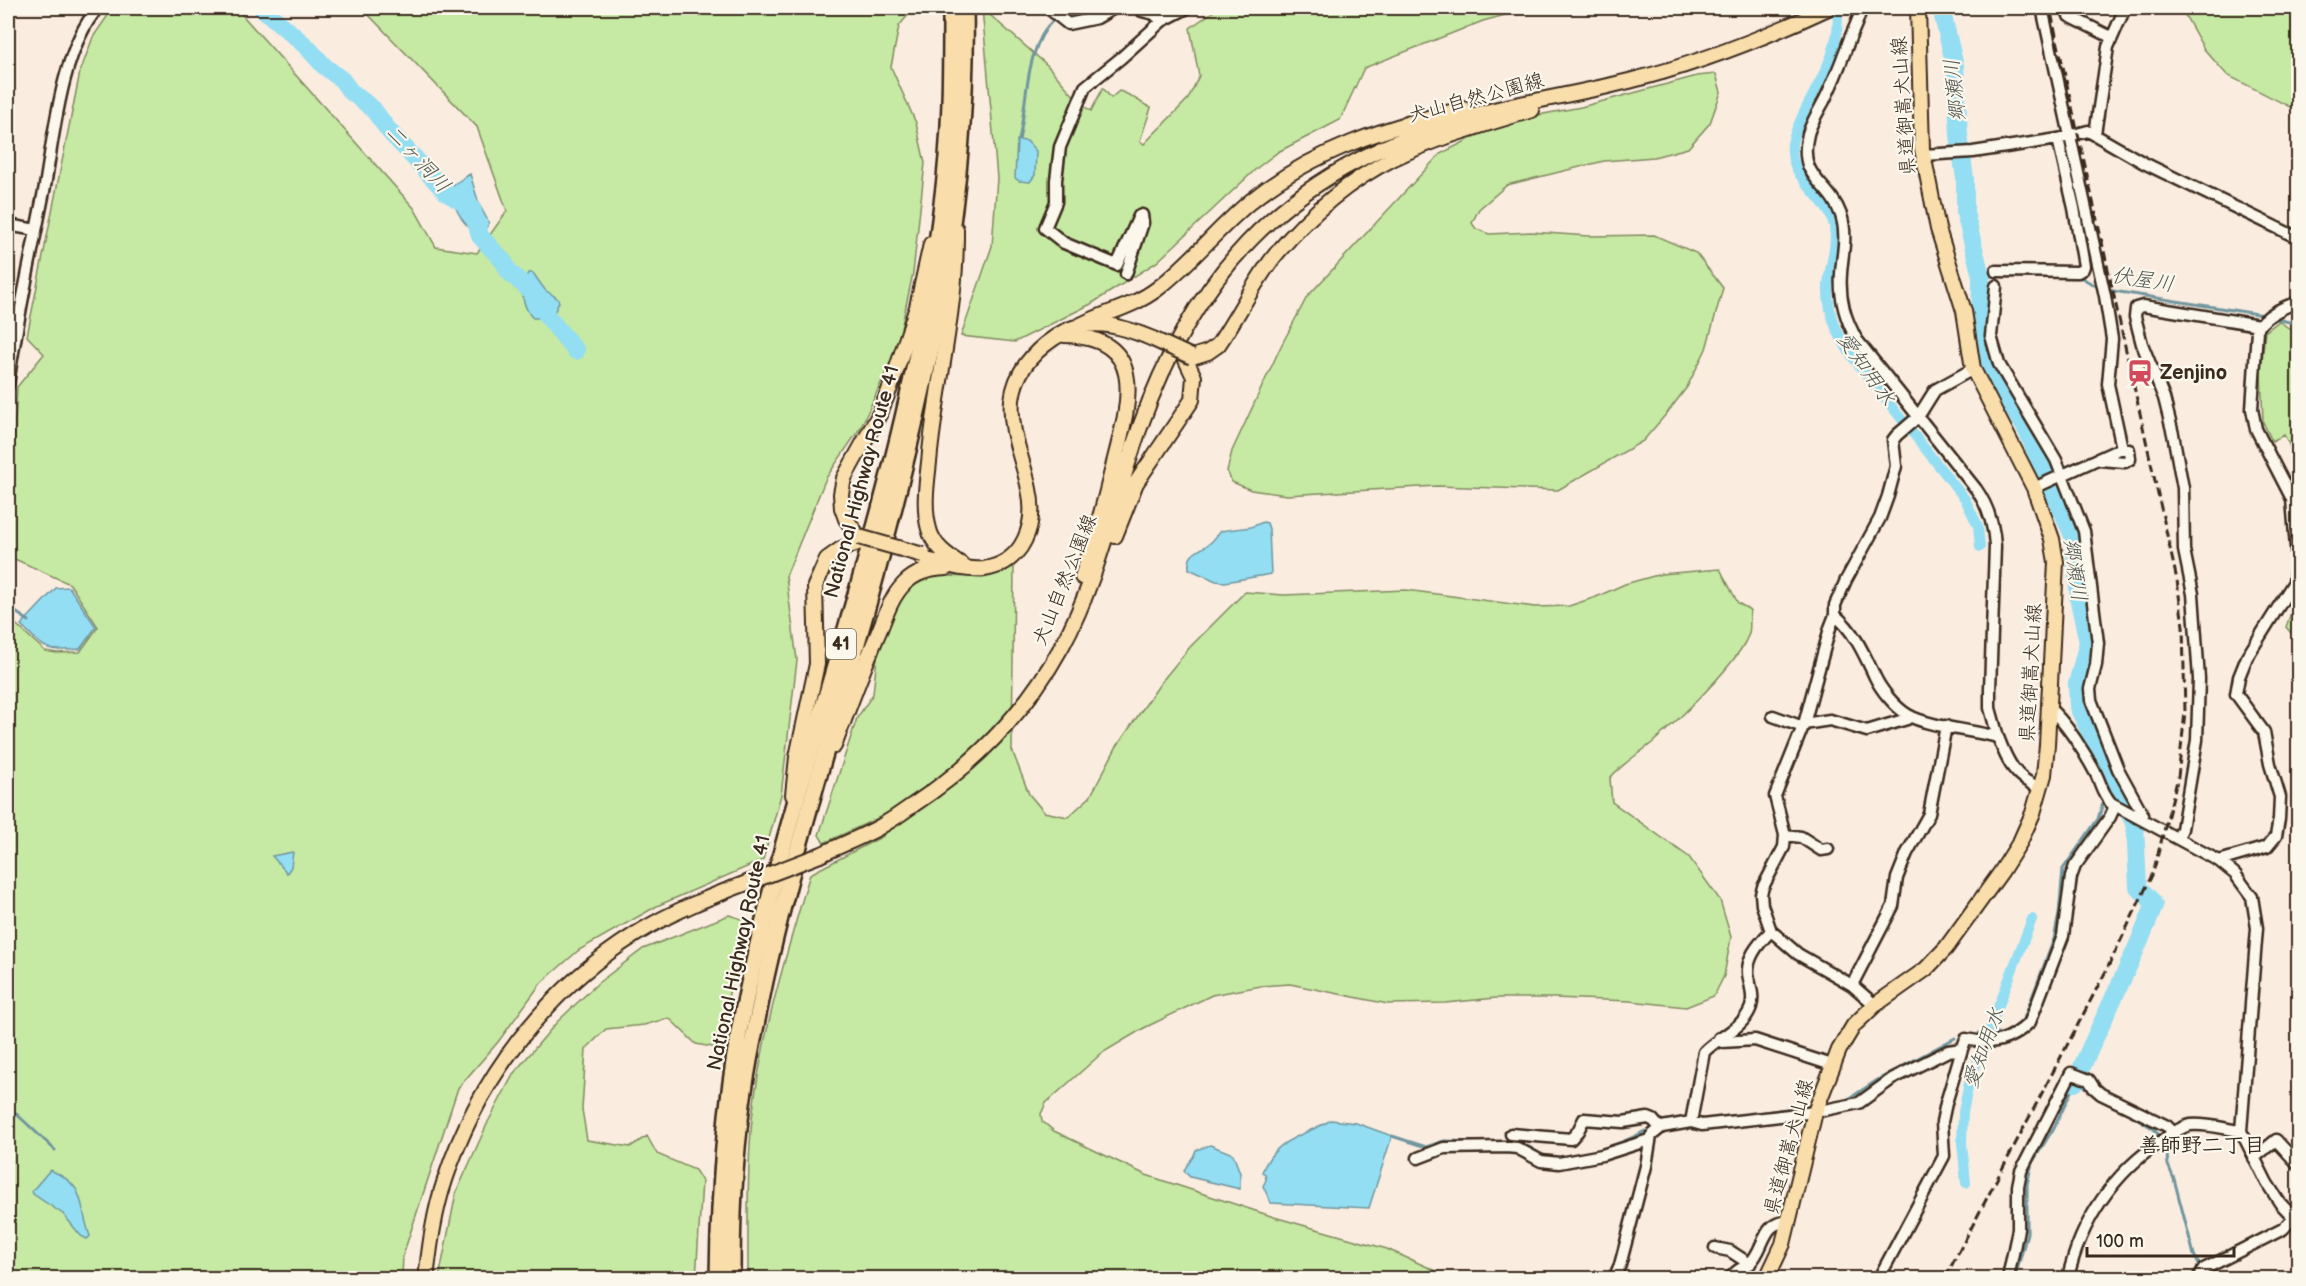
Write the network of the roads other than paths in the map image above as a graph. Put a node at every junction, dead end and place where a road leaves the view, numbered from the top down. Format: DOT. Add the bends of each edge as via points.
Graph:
graph roads {
  1 [pos="98,8"];
  2 [pos="951,8"];
  3 [pos="965,8"];
  4 [pos="1114,8"];
  5 [pos="1140,8"];
  6 [pos="1187,8"];
  7 [pos="1828,8"];
  8 [pos="1861,8"];
  9 [pos="1918,8"];
  10 [pos="2042,8"];
  11 [pos="2067,8"];
  12 [pos="2125,8"];
  13 [pos="1054,13"];
  14 [pos="1162,21"];
  15 [pos="2111,37"];
  16 [pos="1590,89"];
  17 [pos="1564,94"];
  18 [pos="2095,134"];
  19 [pos="2070,136"];
  20 [pos="2058,139"];
  21 [pos="1923,155"];
  22 [pos="949,202"];
  23 [pos="8,225"];
  24 [pos="36,230"];
  25 [pos="2298,238"];
  26 [pos="1995,271"];
  27 [pos="1126,274"];
  28 [pos="1996,286"];
  29 [pos="2298,303"];
  30 [pos="2259,325"];
  31 [pos="1075,328"];
  32 [pos="1058,335"];
  33 [pos="1189,358"];
  34 [pos="1973,369"];
  35 [pos="8,385"];
  36 [pos="1918,417"];
  37 [pos="2064,476"];
  38 [pos="2037,487"];
  39 [pos="860,539"];
  40 [pos="966,568"];
  41 [pos="1835,615"];
  42 [pos="1064,643"];
  43 [pos="2048,707"];
  44 [pos="1773,716"];
  45 [pos="1909,716"];
  46 [pos="1804,726"];
  47 [pos="1946,726"];
  48 [pos="1998,737"];
  49 [pos="2041,788"];
  50 [pos="810,800"];
  51 [pos="2113,804"];
  52 [pos="792,812"];
  53 [pos="2141,818"];
  54 [pos="1785,835"];
  55 [pos="2178,838"];
  56 [pos="1828,849"];
  57 [pos="2219,861"];
  58 [pos="1771,931"];
  59 [pos="1852,985"];
  60 [pos="1875,1005"];
  61 [pos="1719,1038"];
  62 [pos="1962,1048"];
  63 [pos="1832,1065"];
  64 [pos="1815,1112"];
  65 [pos="1691,1122"];
  66 [pos="1660,1128"];
  67 [pos="2241,1131"];
  68 [pos="1511,1134"];
  69 [pos="2171,1134"];
  70 [pos="1649,1140"];
  71 [pos="1418,1158"];
  72 [pos="2254,1158"];
  73 [pos="2298,1164"];
  74 [pos="2296,1220"];
  75 [pos="1788,1222"];
  76 [pos="1715,1248"];
  77 [pos="1749,1264"];
  78 [pos="2200,1274"];
  79 [pos="426,1278"];
  80 [pos="718,1278"];
  81 [pos="732,1278"];
  82 [pos="1614,1278"];
  83 [pos="1731,1278"];
  84 [pos="1767,1278"];
  85 [pos="1878,1278"];
  86 [pos="2008,1278"];
  87 [pos="2068,1278"];
  1 -- 24 [label="street" via="81,34 68,72"];
  2 -- 22 [label="highway, National Highway Route 41 / 41"];
  3 -- 22 [label="highway, National Highway Route 41 / 41" via="960,160"];
  4 -- 13 [label="street" via="1097,18 1068,24"];
  5 -- 14 [label="street"];
  6 -- 14 [label="street"];
  7 -- 16 [label="main road, 犬山自然公園線" via="1727,52"];
  8 -- 36 [label="street" via="1843,60 1809,130 1806,162 1836,206 1844,228 1840,274 1843,311 1849,327"];
  9 -- 21 [label="main road, 県道御嵩犬山線"];
  10 -- 19 [label="street"];
  11 -- 15 [label="street" via="2069,16"];
  12 -- 15 [label="street"];
  14 -- 27 [label="street" via="1085,87 1060,147 1056,202 1045,228 1064,243 1117,265 1142,215 1143,223"];
  15 -- 18 [label="street"];
  16 -- 17 [label="main road, 犬山自然公園線"];
  16 -- 31 [label="main road" via="1547,90 1425,118 1331,151 1252,201 1156,289 1138,301"];
  17 -- 33 [label="main road" via="1532,110 1441,139 1394,159 1349,186 1278,252 1257,279 1218,345"];
  17 -- 42 [label="main road, 犬山自然公園線" via="1445,123 1401,138 1308,191 1242,248 1199,302 1157,383 1088,585"];
  18 -- 19 [label="street" via="2088,131"];
  18 -- 25 [label="street" via="2144,163"];
  19 -- 20 [label="street"];
  19 -- 37 [label="street" via="2103,282 2112,339 2108,384 2122,448"];
  20 -- 21 [label="street"];
  20 -- 26 [label="street" via="2083,269"];
  21 -- 34 [label="main road, 県道御嵩犬山線" via="1938,229 1964,311"];
  22 -- 39 [label="main road" via="924,269 918,307 901,359 880,413 844,478 842,508"];
  22 -- 40 [label="main road" via="956,266 933,429 926,516 937,545"];
  22 -- 50 [label="highway, National Highway Route 41 / 41" via="941,303 922,397 881,556"];
  22 -- 52 [label="highway, National Highway Route 41 / 41" via="890,469"];
  23 -- 24 [label="street"];
  24 -- 35 [label="street"];
  28 -- 37 [label="street" via="1991,336 1999,364"];
  29 -- 30 [label="street" via="2277,311"];
  30 -- 55 [label="street" via="2136,308 2142,344 2164,398 2173,434 2183,489 2184,550 2193,594 2199,680 2197,740"];
  30 -- 57 [label="street" via="2252,409 2256,429 2292,499 2297,560 2294,582 2247,657 2236,694 2264,732 2280,797 2279,819 2276,836 2266,847"];
  31 -- 32 [label="main road"];
  31 -- 33 [label="main road, bridge" via="1101,323 1118,325"];
  32 -- 40 [label="main road" via="1030,356 1016,382 1012,400 1013,429 1030,490 1032,516 1028,533 1020,550 1004,563 984,569"];
  32 -- 42 [label="main road" via="1091,337 1111,348 1125,370 1128,385 1128,401 1108,487"];
  33 -- 42 [label="main road" via="1194,377 1192,400 1137,483 1098,582"];
  34 -- 36 [label="street" via="1935,390"];
  34 -- 38 [label="main road, 県道御嵩犬山線"];
  36 -- 41 [label="street" via="1893,440 1896,466 1888,496 1846,580"];
  36 -- 48 [label="street" via="1982,498 1992,522 1995,546 1990,708"];
  37 -- 38 [label="street"];
  37 -- 53 [label="street" via="2084,531 2097,630 2098,654 2091,700"];
  38 -- 43 [label="main road, 県道御嵩犬山線" via="2056,562"];
  39 -- 40 [label="main road, bridge"];
  39 -- 52 [label="main road" via="827,560 815,586 817,664 796,757"];
  40 -- 50 [label="main road" via="918,573 893,598"];
  41 -- 45 [label="street" via="1863,650 1878,682"];
  41 -- 46 [label="street"];
  42 -- 79 [label="main road, 犬山自然公園線, bridge" via="1029,698 992,742 941,786 881,826 673,914 628,939 576,978 517,1042 475,1106 445,1180 431,1236"];
  43 -- 49 [label="main road, 県道御嵩犬山線"];
  43 -- 51 [label="street" via="2059,716 2097,775 2102,792"];
  44 -- 46 [label="street"];
  45 -- 46 [label="street" via="1867,730 1830,720"];
  45 -- 47 [label="street"];
  46 -- 54 [label="street" via="1775,796"];
  47 -- 48 [label="street"];
  47 -- 59 [label="street" via="1929,814 1897,878 1893,906"];
  48 -- 49 [label="street" via="2015,772"];
  49 -- 60 [label="main road, 県道御嵩犬山線" via="2020,842 1946,948 1926,969"];
  50 -- 81 [label="highway, National Highway Route 41 / 41" via="754,1034 739,1127 732,1212"];
  51 -- 53 [label="street"];
  51 -- 62 [label="street" via="2110,816 2075,866 2063,936 2030,1022 2011,1038 1966,1039"];
  52 -- 80 [label="highway, National Highway Route 41 / 41" via="766,909 738,1044 726,1123"];
  53 -- 55 [label="street"];
  54 -- 56 [label="street" via="1801,837 1821,850"];
  54 -- 58 [label="street" via="1779,859 1761,894"];
  55 -- 57 [label="street"];
  57 -- 67 [label="street" via="2235,874 2252,897 2256,910"];
  58 -- 59 [label="street" via="1798,954"];
  58 -- 61 [label="street" via="1748,962 1751,1007 1744,1019"];
  59 -- 60 [label="street"];
  60 -- 63 [label="main road, 県道御嵩犬山線" via="1854,1024"];
  61 -- 63 [label="street" via="1730,1043 1755,1040"];
  61 -- 65 [label="street" via="1704,1052 1700,1063"];
  62 -- 64 [label="street" via="1892,1079 1859,1103"];
  62 -- 85 [label="street" via="1944,1112 1944,1156"];
  63 -- 64 [label="main road, 県道御嵩犬山線"];
  64 -- 65 [label="street" via="1702,1125"];
  64 -- 75 [label="main road, 県道御嵩犬山線"];
  65 -- 66 [label="street"];
  66 -- 68 [label="street" via="1648,1118 1623,1122 1584,1119 1571,1139"];
  66 -- 70 [label="street"];
  67 -- 69 [label="street" via="2190,1125"];
  67 -- 72 [label="street"];
  69 -- 86 [label="street" via="2167,1126 2101,1094 2083,1077 2071,1073 2021,1171 2018,1229"];
  69 -- 87 [label="street" via="2127,1168 2100,1203 2084,1230"];
  70 -- 71 [label="street" via="1559,1163 1541,1161 1517,1148 1506,1147 1444,1148"];
  70 -- 82 [label="street" via="1646,1166"];
  72 -- 73 [label="street" via="2276,1140"];
  72 -- 74 [label="street" via="2280,1203"];
  74 -- 78 [label="street"];
  75 -- 77 [label="street" via="1771,1227"];
  75 -- 84 [label="main road, 県道御嵩犬山線" via="1783,1244"];
  76 -- 77 [label="street" via="1730,1251"];
  77 -- 83 [label="street"];
}
